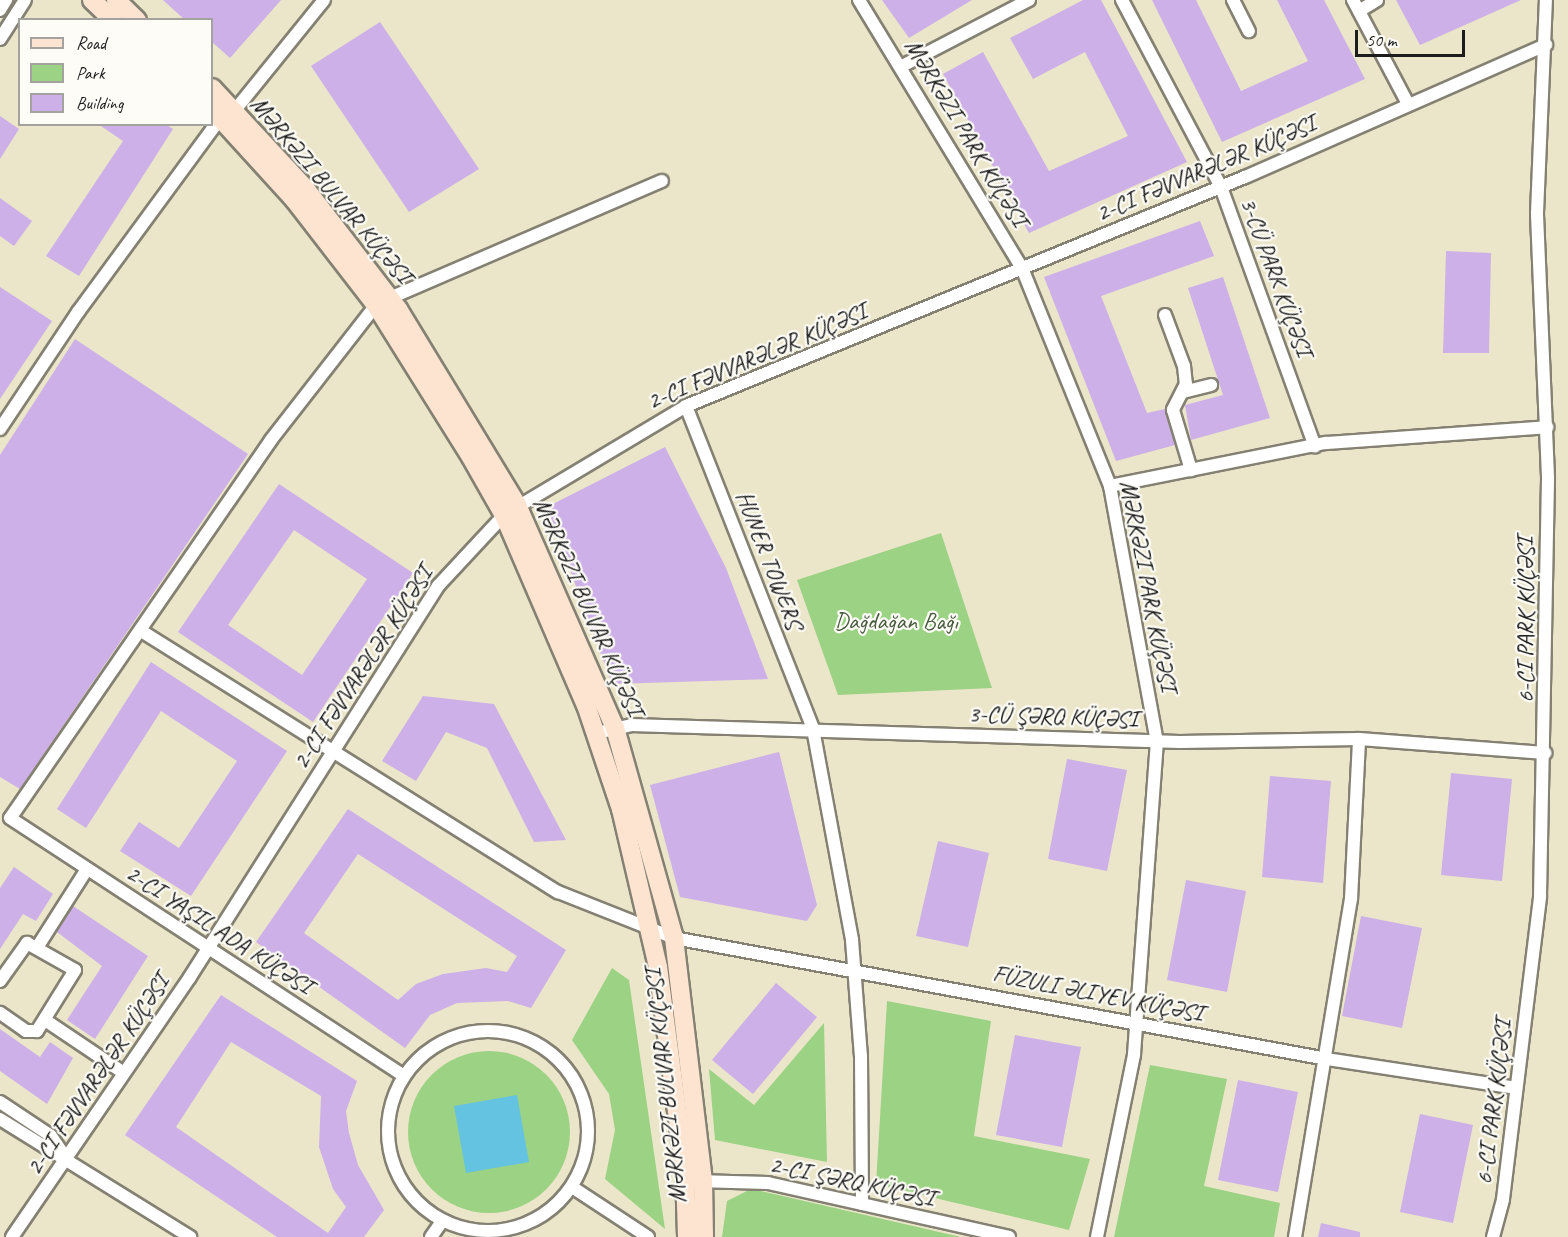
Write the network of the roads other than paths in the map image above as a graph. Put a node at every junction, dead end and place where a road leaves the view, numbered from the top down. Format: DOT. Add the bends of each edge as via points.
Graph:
graph roads {
  1 [pos="6,0"];
  2 [pos="25,0"];
  3 [pos="92,0"];
  4 [pos="116,0"];
  5 [pos="324,0"];
  6 [pos="860,0"];
  7 [pos="1029,0"];
  8 [pos="1122,0"];
  9 [pos="1233,0"];
  10 [pos="1377,0"];
  11 [pos="1546,0"];
  12 [pos="1356,6"];
  13 [pos="0,10"];
  14 [pos="111,18"];
  15 [pos="135,18"];
  16 [pos="1249,30"];
  17 [pos="0,39"];
  18 [pos="1546,45"];
  19 [pos="904,65"];
  20 [pos="213,90"];
  21 [pos="1408,104"];
  22 [pos="222,112"];
  23 [pos="213,124"];
  24 [pos="212,126"];
  25 [pos="662,182"];
  26 [pos="1221,187"];
  27 [pos="1022,268"];
  28 [pos="383,302"];
  29 [pos="1165,315"];
  30 [pos="1211,385"];
  31 [pos="1183,392"];
  32 [pos="686,406"];
  33 [pos="1547,427"];
  34 [pos="0,429"];
  35 [pos="1314,446"];
  36 [pos="1191,470"];
  37 [pos="1110,486"];
  38 [pos="511,510"];
  39 [pos="143,632"];
  40 [pos="615,728"];
  41 [pos="813,729"];
  42 [pos="597,733"];
  43 [pos="1359,739"];
  44 [pos="1157,741"];
  45 [pos="333,753"];
  46 [pos="1545,753"];
  47 [pos="87,869"];
  48 [pos="648,927"];
  49 [pos="674,938"];
  50 [pos="38,946"];
  51 [pos="208,948"];
  52 [pos="855,970"];
  53 [pos="0,981"];
  54 [pos="0,1012"];
  55 [pos="45,1020"];
  56 [pos="1137,1022"];
  57 [pos="1327,1059"];
  58 [pos="124,1073"];
  59 [pos="404,1076"];
  60 [pos="1515,1088"];
  61 [pos="0,1102"];
  62 [pos="0,1119"];
  63 [pos="66,1158"];
  64 [pos="694,1181"];
  65 [pos="572,1187"];
  66 [pos="862,1204"];
  67 [pos="442,1221"];
  68 [pos="12,1237"];
  69 [pos="190,1237"];
  70 [pos="431,1237"];
  71 [pos="648,1237"];
  72 [pos="687,1237"];
  73 [pos="704,1237"];
  74 [pos="1009,1237"];
  75 [pos="1097,1237"];
  76 [pos="1295,1237"];
  77 [pos="1493,1237"];
  1 -- 13 [label="street"];
  2 -- 17 [label="street"];
  3 -- 14 [label="street"];
  4 -- 15 [label="street"];
  5 -- 22 [label="street"];
  6 -- 19 [label="street, MƏRKƏZI PARK KÜÇƏSI"];
  7 -- 19 [label="street"];
  8 -- 26 [label="street, 3-CÜ PARK KÜÇƏSI"];
  9 -- 16 [label="street"];
  10 -- 12 [label="street"];
  11 -- 18 [label="street"];
  12 -- 21 [label="street"];
  18 -- 21 [label="street, 2-CI FƏVVARƏLƏR KÜÇƏSI"];
  18 -- 33 [label="street" via="1537,213"];
  19 -- 27 [label="street, MƏRKƏZI PARK KÜÇƏSI"];
  20 -- 22 [label="street, MƏRKƏZI BULVAR KÜÇƏSI"];
  21 -- 26 [label="street, 2-CI FƏVVARƏLƏR KÜÇƏSI"];
  22 -- 23 [label="street"];
  22 -- 28 [label="street, MƏRKƏZI BULVAR KÜÇƏSI" via="325,212"];
  24 -- 34 [label="street" via="78,312"];
  25 -- 28 [label="street"];
  26 -- 27 [label="street, 2-CI FƏVVARƏLƏR KÜÇƏSI"];
  26 -- 35 [label="street, 3-CÜ PARK KÜÇƏSI"];
  27 -- 32 [label="street, 2-CI FƏVVARƏLƏR KÜÇƏSI"];
  27 -- 37 [label="street, MƏRKƏZI PARK KÜÇƏSI"];
  28 -- 38 [label="street, MƏRKƏZI BULVAR KÜÇƏSI"];
  28 -- 39 [label="street" via="271,440"];
  29 -- 31 [label="street" via="1184,366"];
  30 -- 31 [label="street"];
  31 -- 36 [label="street" via="1173,410"];
  32 -- 38 [label="street, 2-CI FƏVVARƏLƏR KÜÇƏSI"];
  32 -- 41 [label="street, HUNER TOWERS"];
  33 -- 35 [label="street" via="1451,430"];
  33 -- 46 [label="street"];
  35 -- 36 [label="street"];
  36 -- 37 [label="street"];
  37 -- 44 [label="street, MƏRKƏZI PARK KÜÇƏSI"];
  38 -- 40 [label="street, MƏRKƏZI BULVAR KÜÇƏSI"];
  38 -- 42 [label="street, MƏRKƏZI BULVAR KÜÇƏSI"];
  38 -- 45 [label="street, 2-CI FƏVVARƏLƏR KÜÇƏSI" via="438,586"];
  39 -- 45 [label="street, FÜZULI ƏLIYEV KÜÇƏSI"];
  39 -- 47 [label="street" via="10,819"];
  40 -- 41 [label="street, 3-CÜ ŞƏRQ KÜÇƏSI"];
  40 -- 42 [label="street, 3-CÜ ŞƏRQ KÜÇƏSI"];
  40 -- 49 [label="street, MƏRKƏZI BULVAR KÜÇƏSI"];
  41 -- 44 [label="street, 3-CÜ ŞƏRQ KÜÇƏSI"];
  41 -- 52 [label="street, HUNER TOWERS"];
  42 -- 48 [label="street, MƏRKƏZI BULVAR KÜÇƏSI" via="621,808"];
  43 -- 44 [label="street, 3-CÜ ŞƏRQ KÜÇƏSI"];
  43 -- 46 [label="street, 3-CÜ ŞƏRQ KÜÇƏSI"];
  43 -- 57 [label="street" via="1351,899"];
  44 -- 56 [label="street, MƏRKƏZI PARK KÜÇƏSI"];
  45 -- 48 [label="street, FÜZULI ƏLIYEV KÜÇƏSI" via="558,892"];
  45 -- 51 [label="street, 2-CI FƏVVARƏLƏR KÜÇƏSI"];
  46 -- 60 [label="street" via="1540,896"];
  47 -- 50 [label="street"];
  47 -- 51 [label="street"];
  48 -- 49 [label="street, FÜZULI ƏLIYEV KÜÇƏSI"];
  48 -- 64 [label="street, MƏRKƏZI BULVAR KÜÇƏSI"];
  49 -- 52 [label="street, FÜZULI ƏLIYEV KÜÇƏSI"];
  49 -- 64 [label="street, MƏRKƏZI BULVAR KÜÇƏSI"];
  50 -- 53 [label="street" via="27,943"];
  50 -- 55 [label="street" via="75,970"];
  51 -- 58 [label="street, 2-CI FƏVVARƏLƏR KÜÇƏSI"];
  51 -- 59 [label="street"];
  52 -- 56 [label="street, FÜZULI ƏLIYEV KÜÇƏSI"];
  52 -- 66 [label="street, HUNER TOWERS"];
  54 -- 55 [label="street" via="31,1033"];
  55 -- 58 [label="street"];
  56 -- 57 [label="street, FÜZULI ƏLIYEV KÜÇƏSI"];
  56 -- 75 [label="street, MƏRKƏZI PARK KÜÇƏSI"];
  57 -- 60 [label="street, FÜZULI ƏLIYEV KÜÇƏSI"];
  57 -- 76 [label="street"];
  58 -- 63 [label="street, 2-CI FƏVVARƏLƏR KÜÇƏSI"];
  59 -- 65 [label="street" via="425,1053 453,1037 484,1031 515,1035 544,1048 567,1069 585,1107 585,1158"];
  59 -- 67 [label="street" via="389,1125 394,1165 408,1192"];
  60 -- 77 [label="street" via="1503,1199"];
  61 -- 63 [label="street" via="51,1136"];
  62 -- 63 [label="street"];
  63 -- 68 [label="street, 2-CI FƏVVARƏLƏR KÜÇƏSI"];
  63 -- 69 [label="street"];
  64 -- 66 [label="street, 2-CI ŞƏRQ KÜÇƏSI" via="768,1183"];
  64 -- 72 [label="street, MƏRKƏZI BULVAR KÜÇƏSI"];
  64 -- 73 [label="street, MƏRKƏZI BULVAR KÜÇƏSI"];
  65 -- 67 [label="street" via="555,1207 507,1230 480,1231"];
  65 -- 71 [label="street"];
  66 -- 74 [label="street, 2-CI ŞƏRQ KÜÇƏSI"];
  67 -- 70 [label="street"];
}
